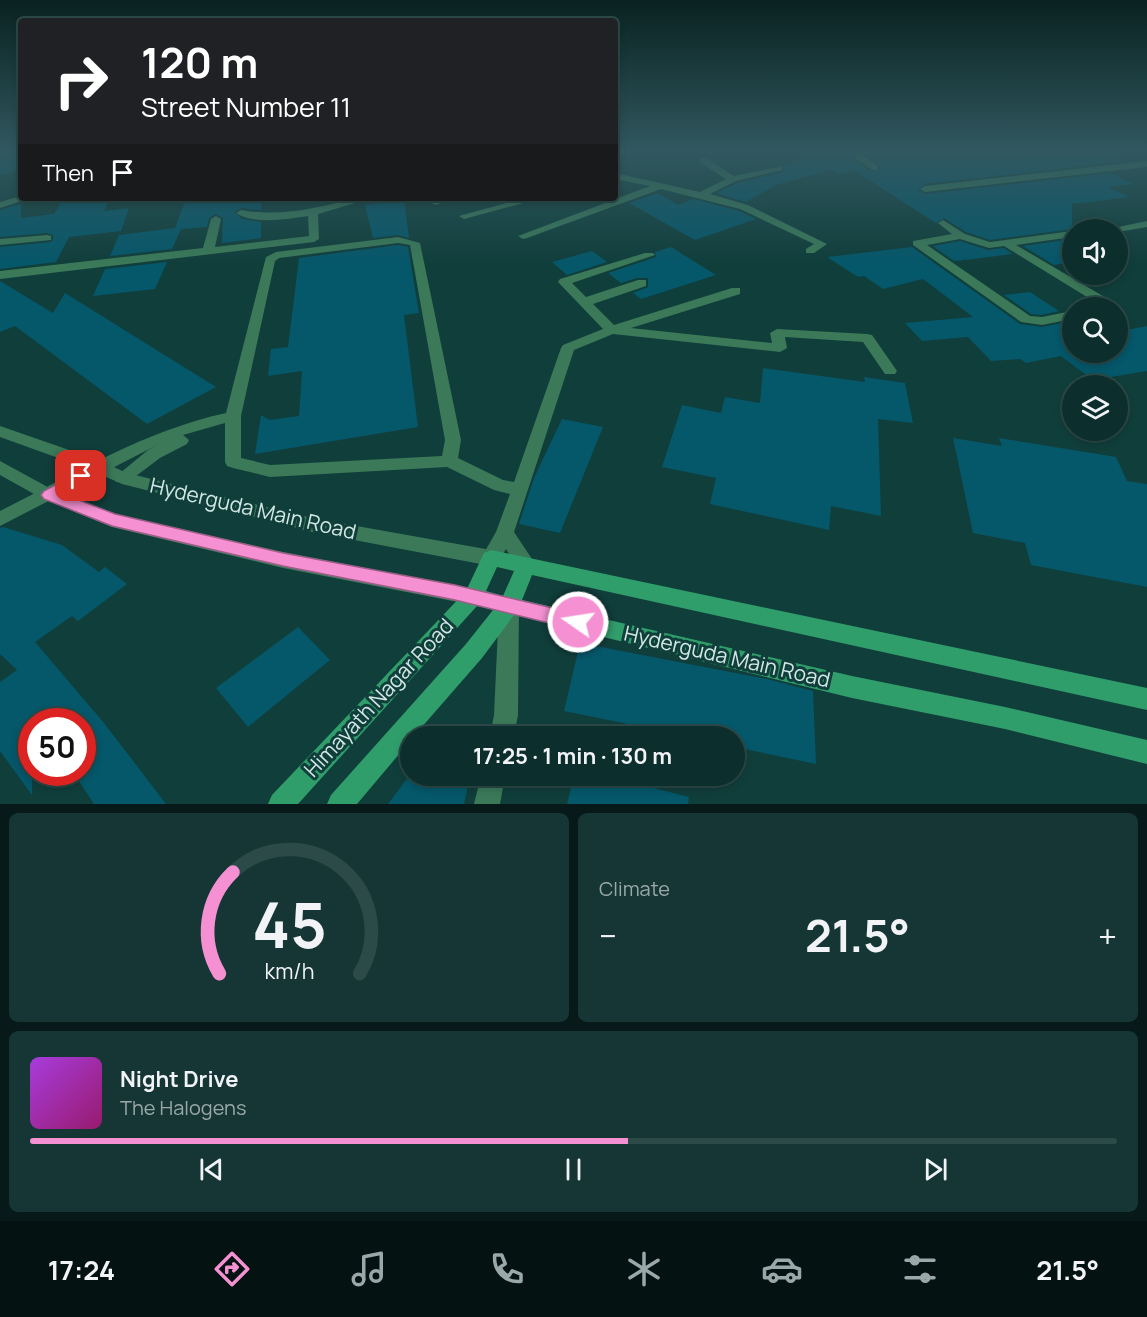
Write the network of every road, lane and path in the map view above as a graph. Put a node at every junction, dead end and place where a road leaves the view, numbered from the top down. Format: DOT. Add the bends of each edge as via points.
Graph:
graph roads {
  1 [pos="650,190"];
  2 [pos="676,190"];
  3 [pos="711,190"];
  4 [pos="700,195"];
  5 [pos="18,200"];
  6 [pos="358,201"];
  7 [pos="439,201"];
  8 [pos="525,201"];
  9 [pos="435,202"];
  10 [pos="0,205"];
  11 [pos="313,212"];
  12 [pos="241,213"];
  13 [pos="464,216"];
  14 [pos="216,219"];
  15 [pos="943,223"];
  16 [pos="1147,224"];
  17 [pos="1128,227"];
  18 [pos="1062,235"];
  19 [pos="524,236"];
  20 [pos="961,236"];
  21 [pos="47,238"];
  22 [pos="0,242"];
  23 [pos="1006,243"];
  24 [pos="810,251"];
  25 [pos="208,252"];
  26 [pos="650,255"];
  27 [pos="0,275"];
  28 [pos="642,283"];
  29 [pos="736,291"];
  30 [pos="1096,297"];
  31 [pos="585,302"];
  32 [pos="1062,317"];
  33 [pos="612,330"];
  34 [pos="890,371"];
  35 [pos="233,420"];
  36 [pos="0,431"];
  37 [pos="449,461"];
  38 [pos="0,467"];
  39 [pos="97,467"];
  40 [pos="122,478"];
  41 [pos="520,489"];
  42 [pos="49,495"];
  43 [pos="0,519"];
  44 [pos="505,533"];
  45 [pos="491,558"];
  46 [pos="526,564"];
  47 [pos="473,597"];
  48 [pos="509,606"];
  49 [pos="1147,699"];
  50 [pos="504,726"];
  51 [pos="1147,752"];
  52 [pos="491,786"];
  53 [pos="281,804"];
  54 [pos="340,804"];
  55 [pos="487,804"];
  1 -- 19 [label="street"];
  2 -- 4 [label="street"];
  3 -- 4 [label="street"];
  4 -- 24 [label="street" via="744,207 822,244"];
  5 -- 10 [label="street"];
  6 -- 11 [label="street"];
  7 -- 9 [label="street"];
  8 -- 13 [label="street"];
  11 -- 12 [label="street" via="260,218"];
  11 -- 25 [label="street" via="314,239"];
  14 -- 25 [label="street"];
  15 -- 20 [label="street"];
  16 -- 17 [label="street"];
  18 -- 23 [label="street"];
  20 -- 23 [label="street" via="982,244"];
  20 -- 32 [label="street" via="917,243 1026,319"];
  21 -- 22 [label="street"];
  23 -- 30 [label="street"];
  25 -- 27 [label="street"];
  26 -- 31 [label="street" via="564,282"];
  28 -- 31 [label="street"];
  29 -- 33 [label="street"];
  31 -- 33 [label="street"];
  33 -- 34 [label="street" via="780,348 777,333 867,338"];
  33 -- 41 [label="street" via="568,348"];
  35 -- 37 [label="street" via="233,462 270,471"];
  35 -- 37 [label="street" via="270,260 276,255 410,241 415,243 453,441"];
  35 -- 39 [label="street" via="169,435"];
  35 -- 40 [label="street" via="174,442"];
  36 -- 39 [label="street, Hyderguda Main Road"];
  37 -- 41 [label="street" via="500,486"];
  38 -- 42 [label="street, Hyderguda Main Road"];
  39 -- 40 [label="street, Hyderguda Main Road"];
  39 -- 42 [label="street"];
  40 -- 45 [label="street, Hyderguda Main Road" via="312,525"];
  41 -- 44 [label="street"];
  42 -- 43 [label="street"];
  42 -- 47 [label="street, Hyderguda Main Road" via="112,520 283,560"];
  44 -- 45 [label="street"];
  44 -- 46 [label="street"];
  45 -- 46 [label="main road, Hyderguda Main Road"];
  45 -- 47 [label="main road, Himayath Nagar Road"];
  46 -- 48 [label="main road, Himayath Nagar Road"];
  46 -- 49 [label="main road, Hyderguda Main Road"];
  47 -- 48 [label="main road, Hyderguda Main Road"];
  47 -- 53 [label="main road, Himayath Nagar Road"];
  48 -- 50 [label="street"];
  48 -- 51 [label="main road, Hyderguda Main Road"];
  48 -- 54 [label="main road, Himayath Nagar Road"];
  52 -- 55 [label="street"];
}
